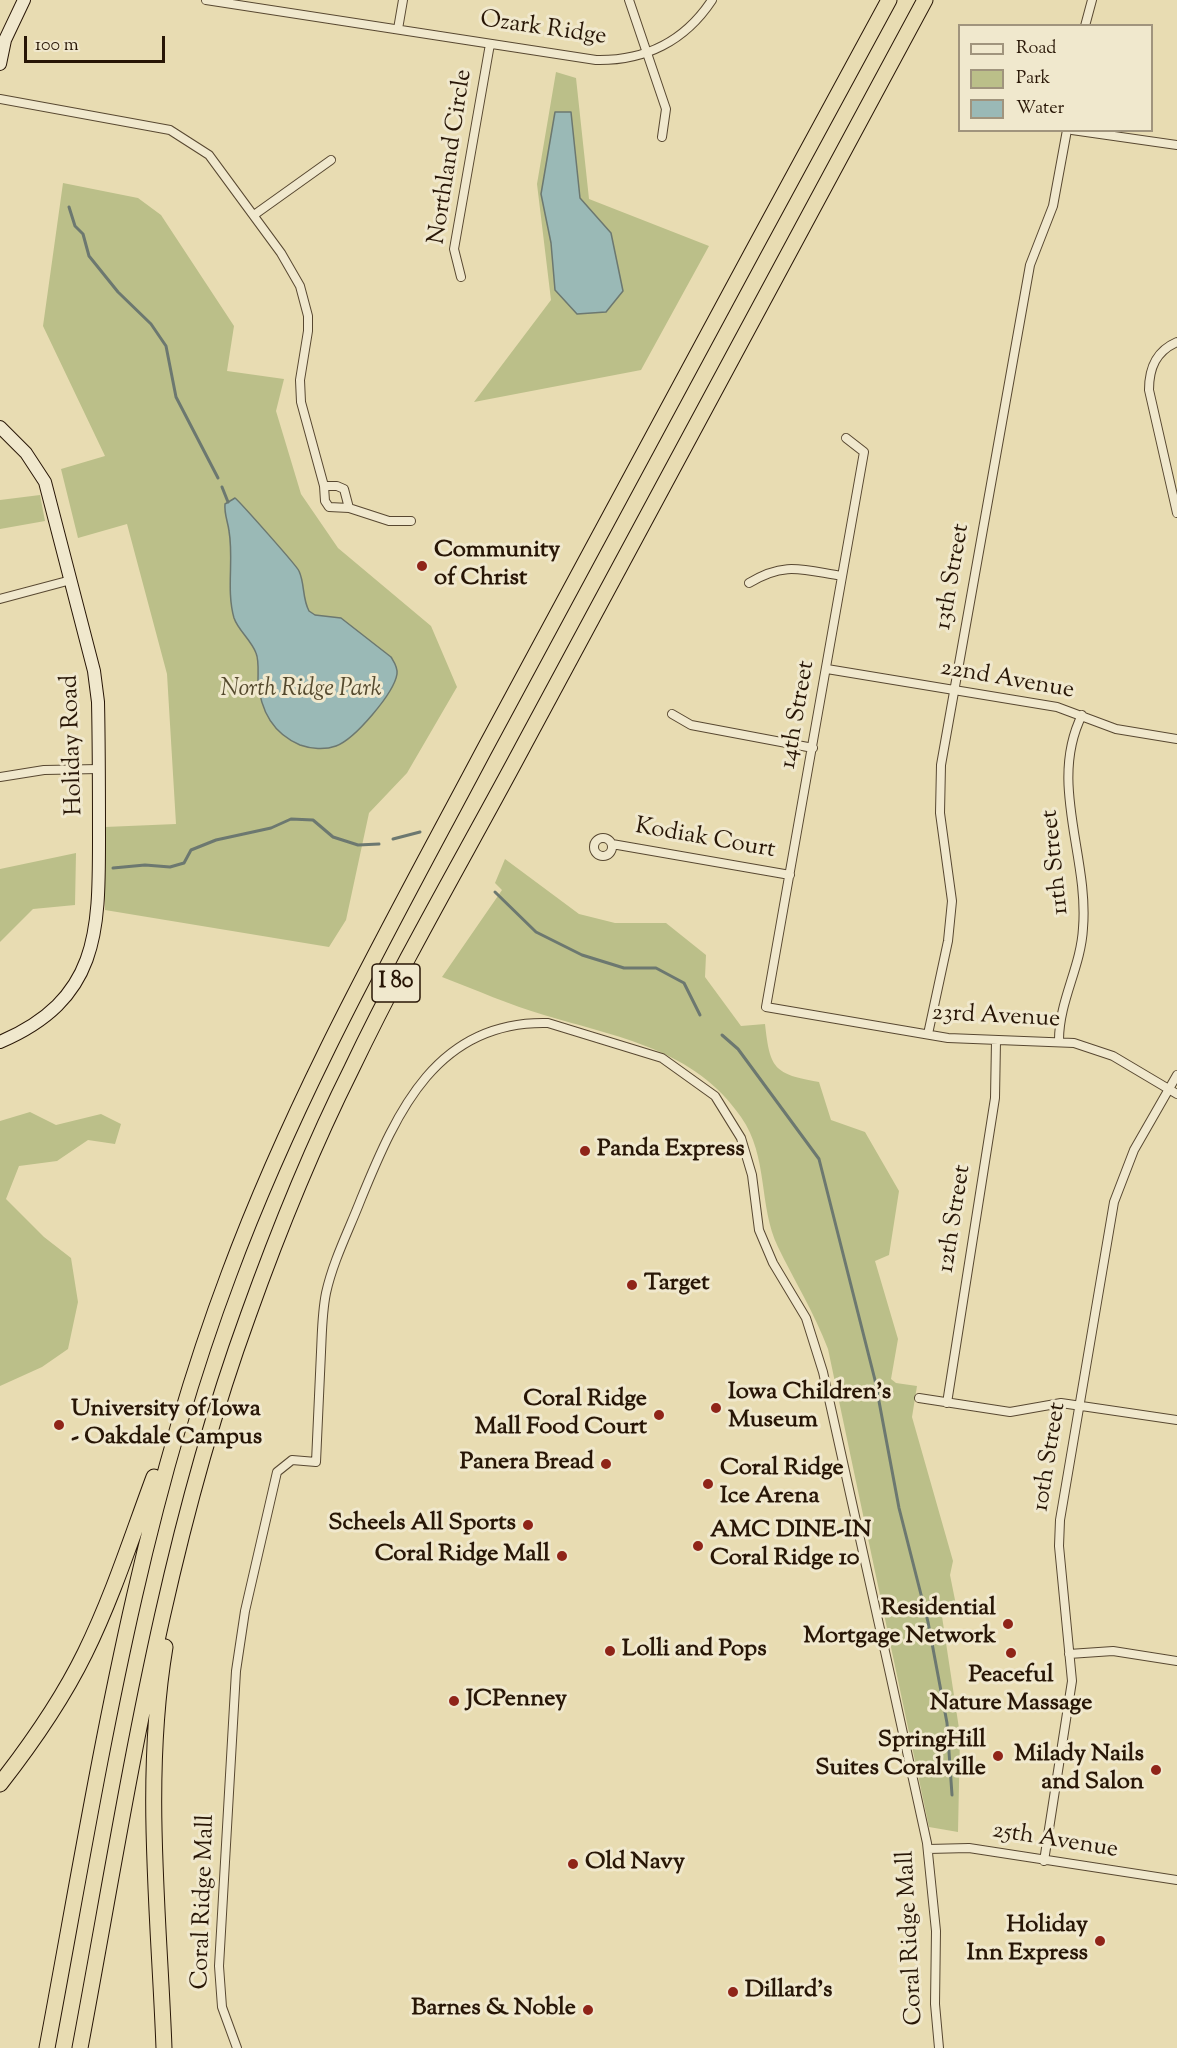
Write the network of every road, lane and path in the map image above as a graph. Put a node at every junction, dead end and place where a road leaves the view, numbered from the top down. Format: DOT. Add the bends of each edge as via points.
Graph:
graph roads {
  1 [pos="24,0"];
  2 [pos="206,0"];
  3 [pos="403,0"];
  4 [pos="629,0"];
  5 [pos="712,0"];
  6 [pos="889,0"];
  7 [pos="925,0"];
  8 [pos="1092,0"];
  9 [pos="273,5"];
  10 [pos="1086,24"];
  11 [pos="398,29"];
  12 [pos="490,44"];
  13 [pos="647,54"];
  14 [pos="0,64"];
  15 [pos="0,99"];
  16 [pos="1066,132"];
  17 [pos="1086,132"];
  18 [pos="662,137"];
  19 [pos="1177,145"];
  20 [pos="331,160"];
  21 [pos="254,215"];
  22 [pos="461,277"];
  23 [pos="1177,342"];
  24 [pos="0,427"];
  25 [pos="846,438"];
  26 [pos="324,486"];
  27 [pos="349,508"];
  28 [pos="1177,513"];
  29 [pos="411,521"];
  30 [pos="842,576"];
  31 [pos="71,580"];
  32 [pos="749,583"];
  33 [pos="0,599"];
  34 [pos="827,669"];
  35 [pos="954,691"];
  36 [pos="672,714"];
  37 [pos="1082,715"];
  38 [pos="1177,739"];
  39 [pos="813,748"];
  40 [pos="99,770"];
  41 [pos="0,777"];
  42 [pos="612,844"];
  43 [pos="790,875"];
  44 [pos="766,1007"];
  45 [pos="928,1034"];
  46 [pos="1059,1040"];
  47 [pos="996,1041"];
  48 [pos="0,1042"];
  49 [pos="1177,1075"];
  50 [pos="1169,1089"];
  51 [pos="1177,1094"];
  52 [pos="203,1348"];
  53 [pos="919,1398"];
  54 [pos="947,1403"];
  55 [pos="1079,1405"];
  56 [pos="1177,1420"];
  57 [pos="197,1476"];
  58 [pos="1069,1654"];
  59 [pos="1177,1661"];
  60 [pos="0,1784"];
  61 [pos="928,1849"];
  62 [pos="1044,1861"];
  63 [pos="1177,1880"];
  64 [pos="47,2048"];
  65 [pos="80,2048"];
  66 [pos="164,2048"];
  67 [pos="237,2048"];
  68 [pos="939,2048"];
  1 -- 14 [label="street" via="5,40"];
  2 -- 9 [label="street, Ozark Ridge"];
  3 -- 11 [label="street"];
  4 -- 13 [label="street"];
  5 -- 13 [label="street, Ozark Ridge" via="680,36"];
  6 -- 52 [label="highway, I 80" via="357,986 277,1152"];
  7 -- 57 [label="highway, I 80" via="354,1063 269,1258"];
  8 -- 10 [label="street"];
  9 -- 11 [label="street, Ozark Ridge"];
  11 -- 12 [label="street, Ozark Ridge"];
  12 -- 13 [label="street, Ozark Ridge" via="596,60"];
  12 -- 22 [label="street, Northland Circle" via="454,249"];
  13 -- 18 [label="street" via="666,109"];
  15 -- 21 [label="street" via="147,124 178,133 209,154"];
  16 -- 35 [label="street, 13th Street" via="1053,206 1030,265"];
  17 -- 19 [label="street"];
  20 -- 21 [label="street"];
  21 -- 26 [label="street" via="296,276 304,297 308,331 300,380 301,402"];
  23 -- 28 [label="street" via="1156,358 1149,382"];
  24 -- 31 [label="street, Holiday Road" via="26,453 45,482"];
  25 -- 30 [label="street, 14th Street" via="864,452"];
  26 -- 27 [label="street" via="344,489"];
  26 -- 27 [label="street" via="329,507"];
  27 -- 29 [label="street" via="389,521"];
  30 -- 32 [label="street" via="786,567"];
  30 -- 34 [label="street, 14th Street"];
  31 -- 33 [label="street"];
  31 -- 40 [label="street, Holiday Road" via="98,690"];
  34 -- 35 [label="street, 22nd Avenue"];
  34 -- 39 [label="street, 14th Street"];
  35 -- 37 [label="street, 22nd Avenue" via="1057,707"];
  35 -- 45 [label="street, 13th Street" via="939,792 951,880 951,921"];
  36 -- 39 [label="street" via="692,725"];
  37 -- 38 [label="street, 22nd Avenue" via="1123,731"];
  37 -- 46 [label="street, 11th Street" via="1070,743 1066,772 1083,886 1083,929 1060,1019"];
  39 -- 43 [label="street, 14th Street"];
  40 -- 41 [label="street" via="44,770"];
  40 -- 48 [label="street, Holiday Road" via="99,901 93,943 64,997 37,1022"];
  42 -- 43 [label="street, Kodiak Court"];
  43 -- 44 [label="street, 14th Street"];
  44 -- 45 [label="street, 23rd Avenue"];
  45 -- 47 [label="street, 23rd Avenue"];
  46 -- 47 [label="street, 23rd Avenue"];
  46 -- 50 [label="street, 23rd Avenue" via="1113,1056"];
  47 -- 54 [label="street, 12th Street" via="995,1098"];
  49 -- 50 [label="street, 10th Street"];
  50 -- 51 [label="street, 23rd Avenue"];
  50 -- 55 [label="street, 10th Street" via="1134,1150 1114,1202"];
  52 -- 60 [label="highway" via="96,1628 45,1723"];
  52 -- 64 [label="highway, I 80" via="168,1459 132,1600"];
  53 -- 54 [label="street"];
  54 -- 55 [label="street" via="1010,1412 1061,1403"];
  55 -- 56 [label="street"];
  55 -- 58 [label="street, 10th Street" via="1059,1529"];
  57 -- 65 [label="highway, I 80" via="158,1633"];
  57 -- 66 [label="highway" via="163,1658 156,1738 154,1788"];
  58 -- 59 [label="street" via="1113,1651"];
  58 -- 62 [label="street, 10th Street" via="1071,1696"];
  61 -- 62 [label="street, 25th Avenue" via="969,1848"];
  61 -- 67 [label="street, Coral Ridge Mall" via="823,1372 806,1318 773,1263 759,1230 752,1175 734,1123 715,1096 662,1058 548,1023 498,1028 445,1058 418,1084 398,1118 365,1189 326,1294 316,1462 292,1460 277,1473 245,1611 233,1701 219,1966 222,2007"];
  61 -- 68 [label="street, Coral Ridge Mall" via="936,1931"];
  62 -- 63 [label="street, 25th Avenue"];
}
